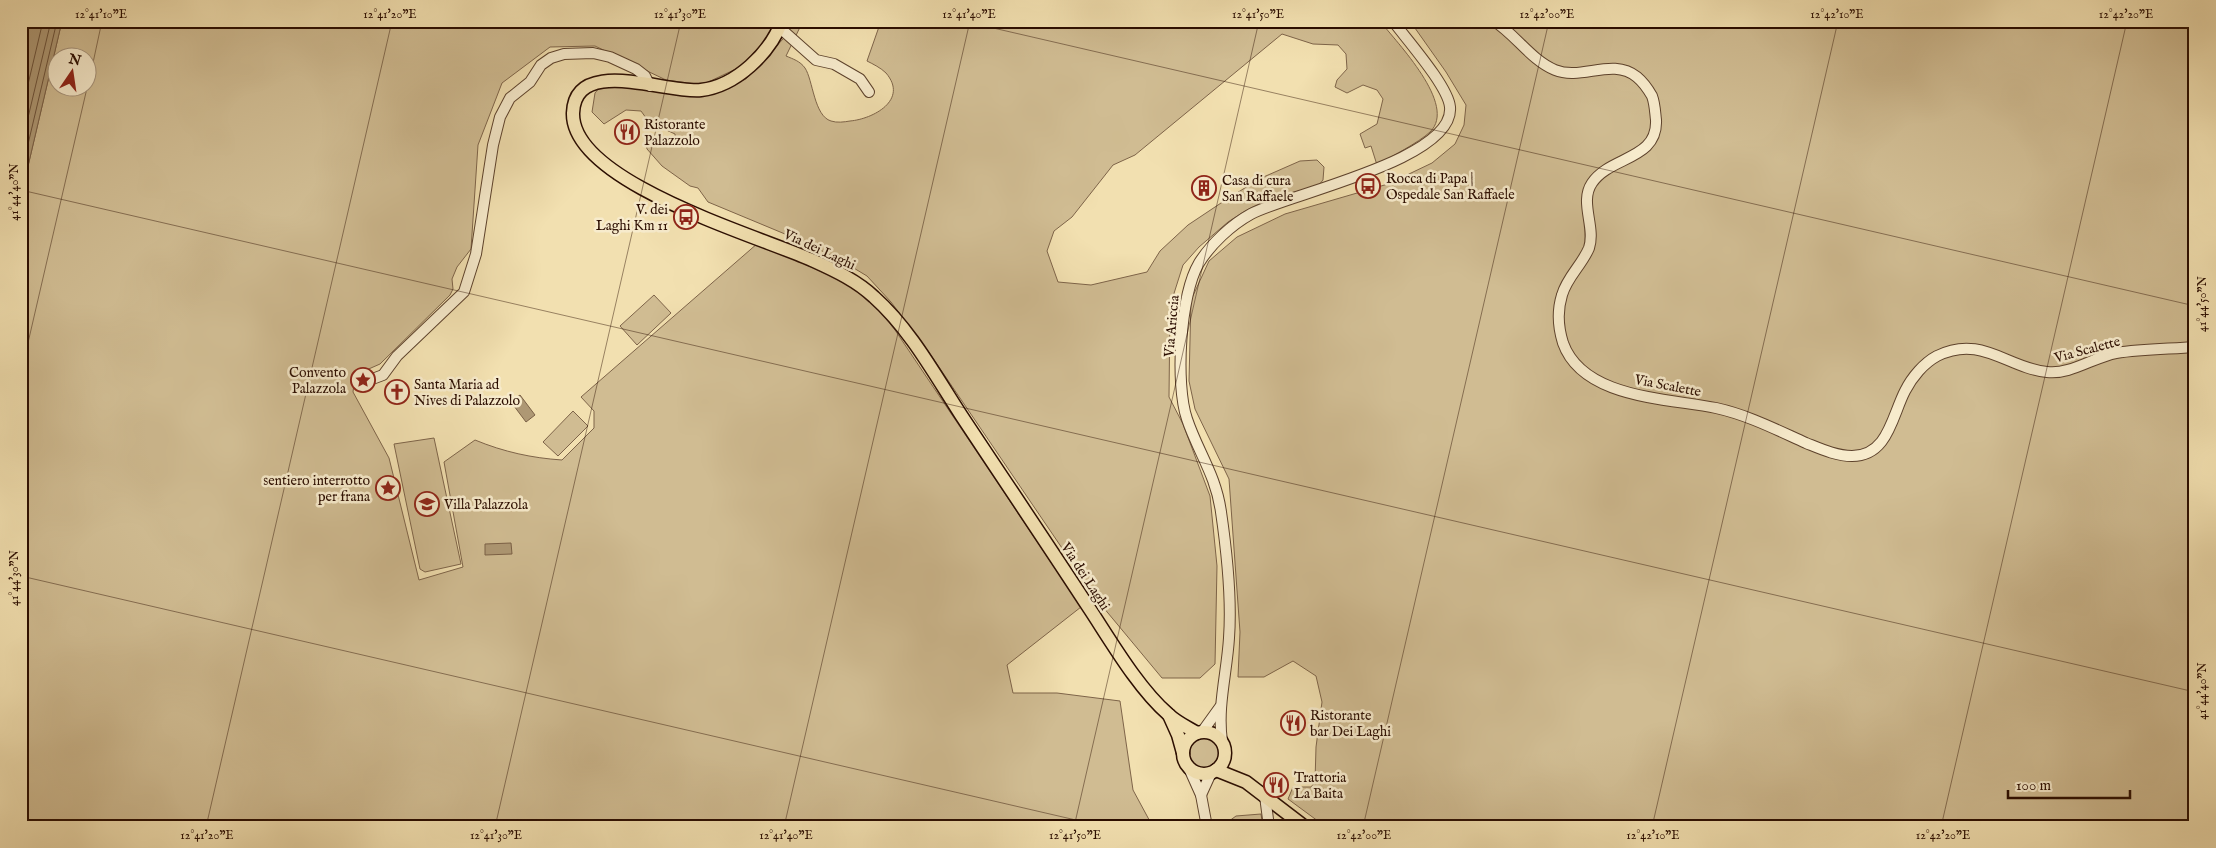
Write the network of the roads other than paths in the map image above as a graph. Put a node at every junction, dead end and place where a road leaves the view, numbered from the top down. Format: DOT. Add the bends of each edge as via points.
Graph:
graph roads {
  1 [pos="1393,21"];
  2 [pos="1494,21"];
  3 [pos="781,25"];
  4 [pos="650,86"];
  5 [pos="868,92"];
  6 [pos="2195,348"];
  7 [pos="367,381"];
  8 [pos="1221,706"];
  9 [pos="1169,716"];
  10 [pos="1200,732"];
  11 [pos="1224,746"];
  12 [pos="1183,754"];
  13 [pos="1188,766"];
  14 [pos="1214,771"];
  15 [pos="1246,782"];
  16 [pos="1201,795"];
  17 [pos="1265,796"];
  18 [pos="1207,827"];
  19 [pos="1269,827"];
  20 [pos="1305,827"];
  1 -- 8 [label="street, Via Ariccia" via="1446,95 1450,113 1443,131 1367,174 1271,205 1246,217 1205,254 1188,292 1182,340 1182,399 1189,425 1216,484 1228,573 1230,627"];
  2 -- 6 [label="street, Via Scalette" via="1553,70 1573,73 1621,69 1639,79 1653,99 1656,124 1652,141 1640,152 1603,171 1589,187 1590,243 1568,280 1560,303 1559,325 1567,351 1580,369 1599,381 1645,396 1732,412 1833,453 1856,456 1871,452 1882,442 1914,376 1931,360 1947,352 1983,350 2039,371 2054,372 2117,353"];
  3 -- 4 [label="main road, Via dei Laghi" via="761,56 719,85 688,91"];
  3 -- 5 [label="street" via="816,60 834,64 860,78"];
  4 -- 7 [label="street" via="636,69 594,53 564,54 541,65 530,82 510,98 500,117 474,265 464,292 397,356 383,375"];
  4 -- 9 [label="main road, Via dei Laghi" via="604,80 582,91 575,103 573,116 577,130 589,148 624,178 656,197 813,260 855,282 876,298 918,350 1106,634"];
  8 -- 10 [label="street, Via Ariccia"];
  8 -- 11 [label="street, Via Ariccia"];
  9 -- 10 [label="main road, Via dei Laghi"];
  9 -- 12 [label="main road, Via dei Laghi"];
  10 -- 11 [label="main road" via="1212,733"];
  10 -- 12 [label="main road" via="1185,743"];
  11 -- 14 [label="main road" via="1224,761"];
  11 -- 15 [label="main road"];
  12 -- 13 [label="main road"];
  13 -- 14 [label="main road" via="1199,773"];
  13 -- 16 [label="street"];
  14 -- 15 [label="main road"];
  14 -- 16 [label="street"];
  15 -- 17 [label="main road"];
  16 -- 18 [label="street"];
  17 -- 19 [label="street"];
  17 -- 20 [label="main road"];
}
